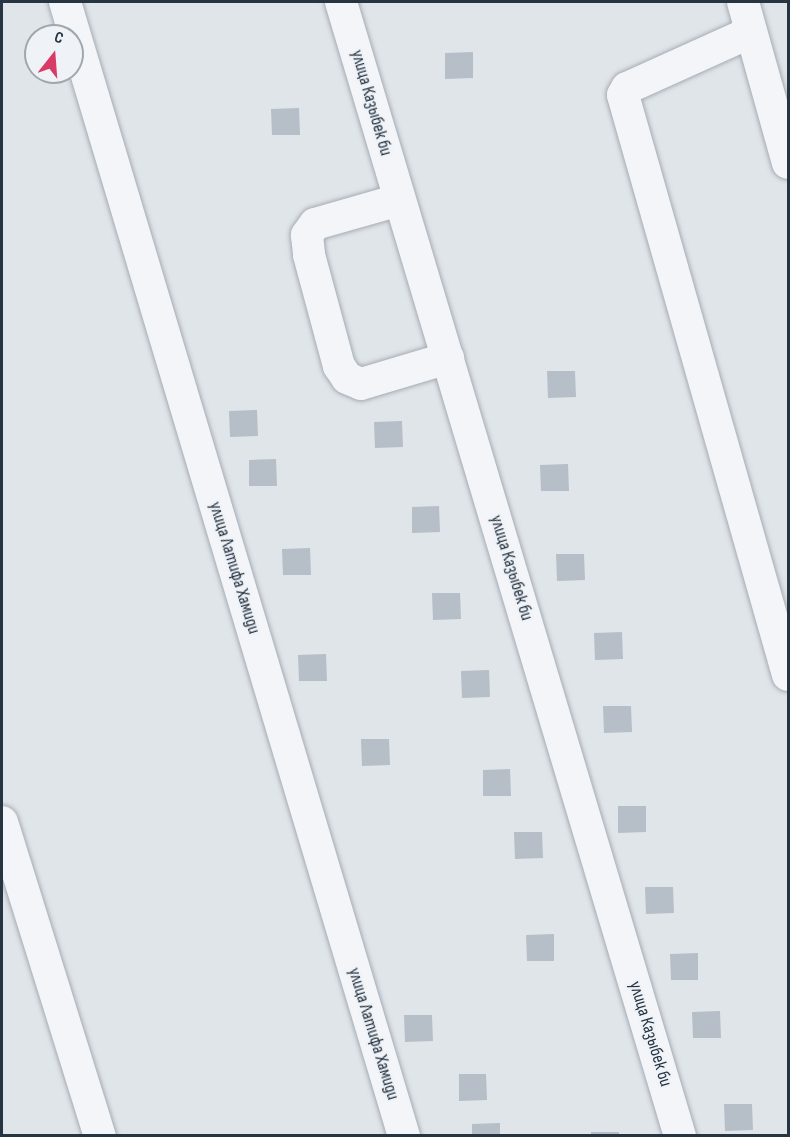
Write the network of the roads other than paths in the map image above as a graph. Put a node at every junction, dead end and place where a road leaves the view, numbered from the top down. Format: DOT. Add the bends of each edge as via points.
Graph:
graph roads {
  1 [pos="65,2"];
  2 [pos="341,2"];
  3 [pos="743,2"];
  4 [pos="751,32"];
  5 [pos="789,163"];
  6 [pos="399,200"];
  7 [pos="448,358"];
  8 [pos="789,675"];
  9 [pos="2,822"];
  10 [pos="100,1136"];
  11 [pos="404,1136"];
  12 [pos="680,1136"];
  1 -- 11 [label="street, улица Латифа Хамиди"];
  2 -- 6 [label="street, улица Казыбек би"];
  3 -- 4 [label="street"];
  4 -- 5 [label="street"];
  4 -- 8 [label="street" via="627,88 623,95"];
  6 -- 7 [label="street, улица Казыбек би"];
  6 -- 7 [label="street" via="315,224 308,235 309,255 339,366 347,378 361,384"];
  7 -- 12 [label="street, улица Казыбек би"];
  9 -- 10 [label="street"];
}
